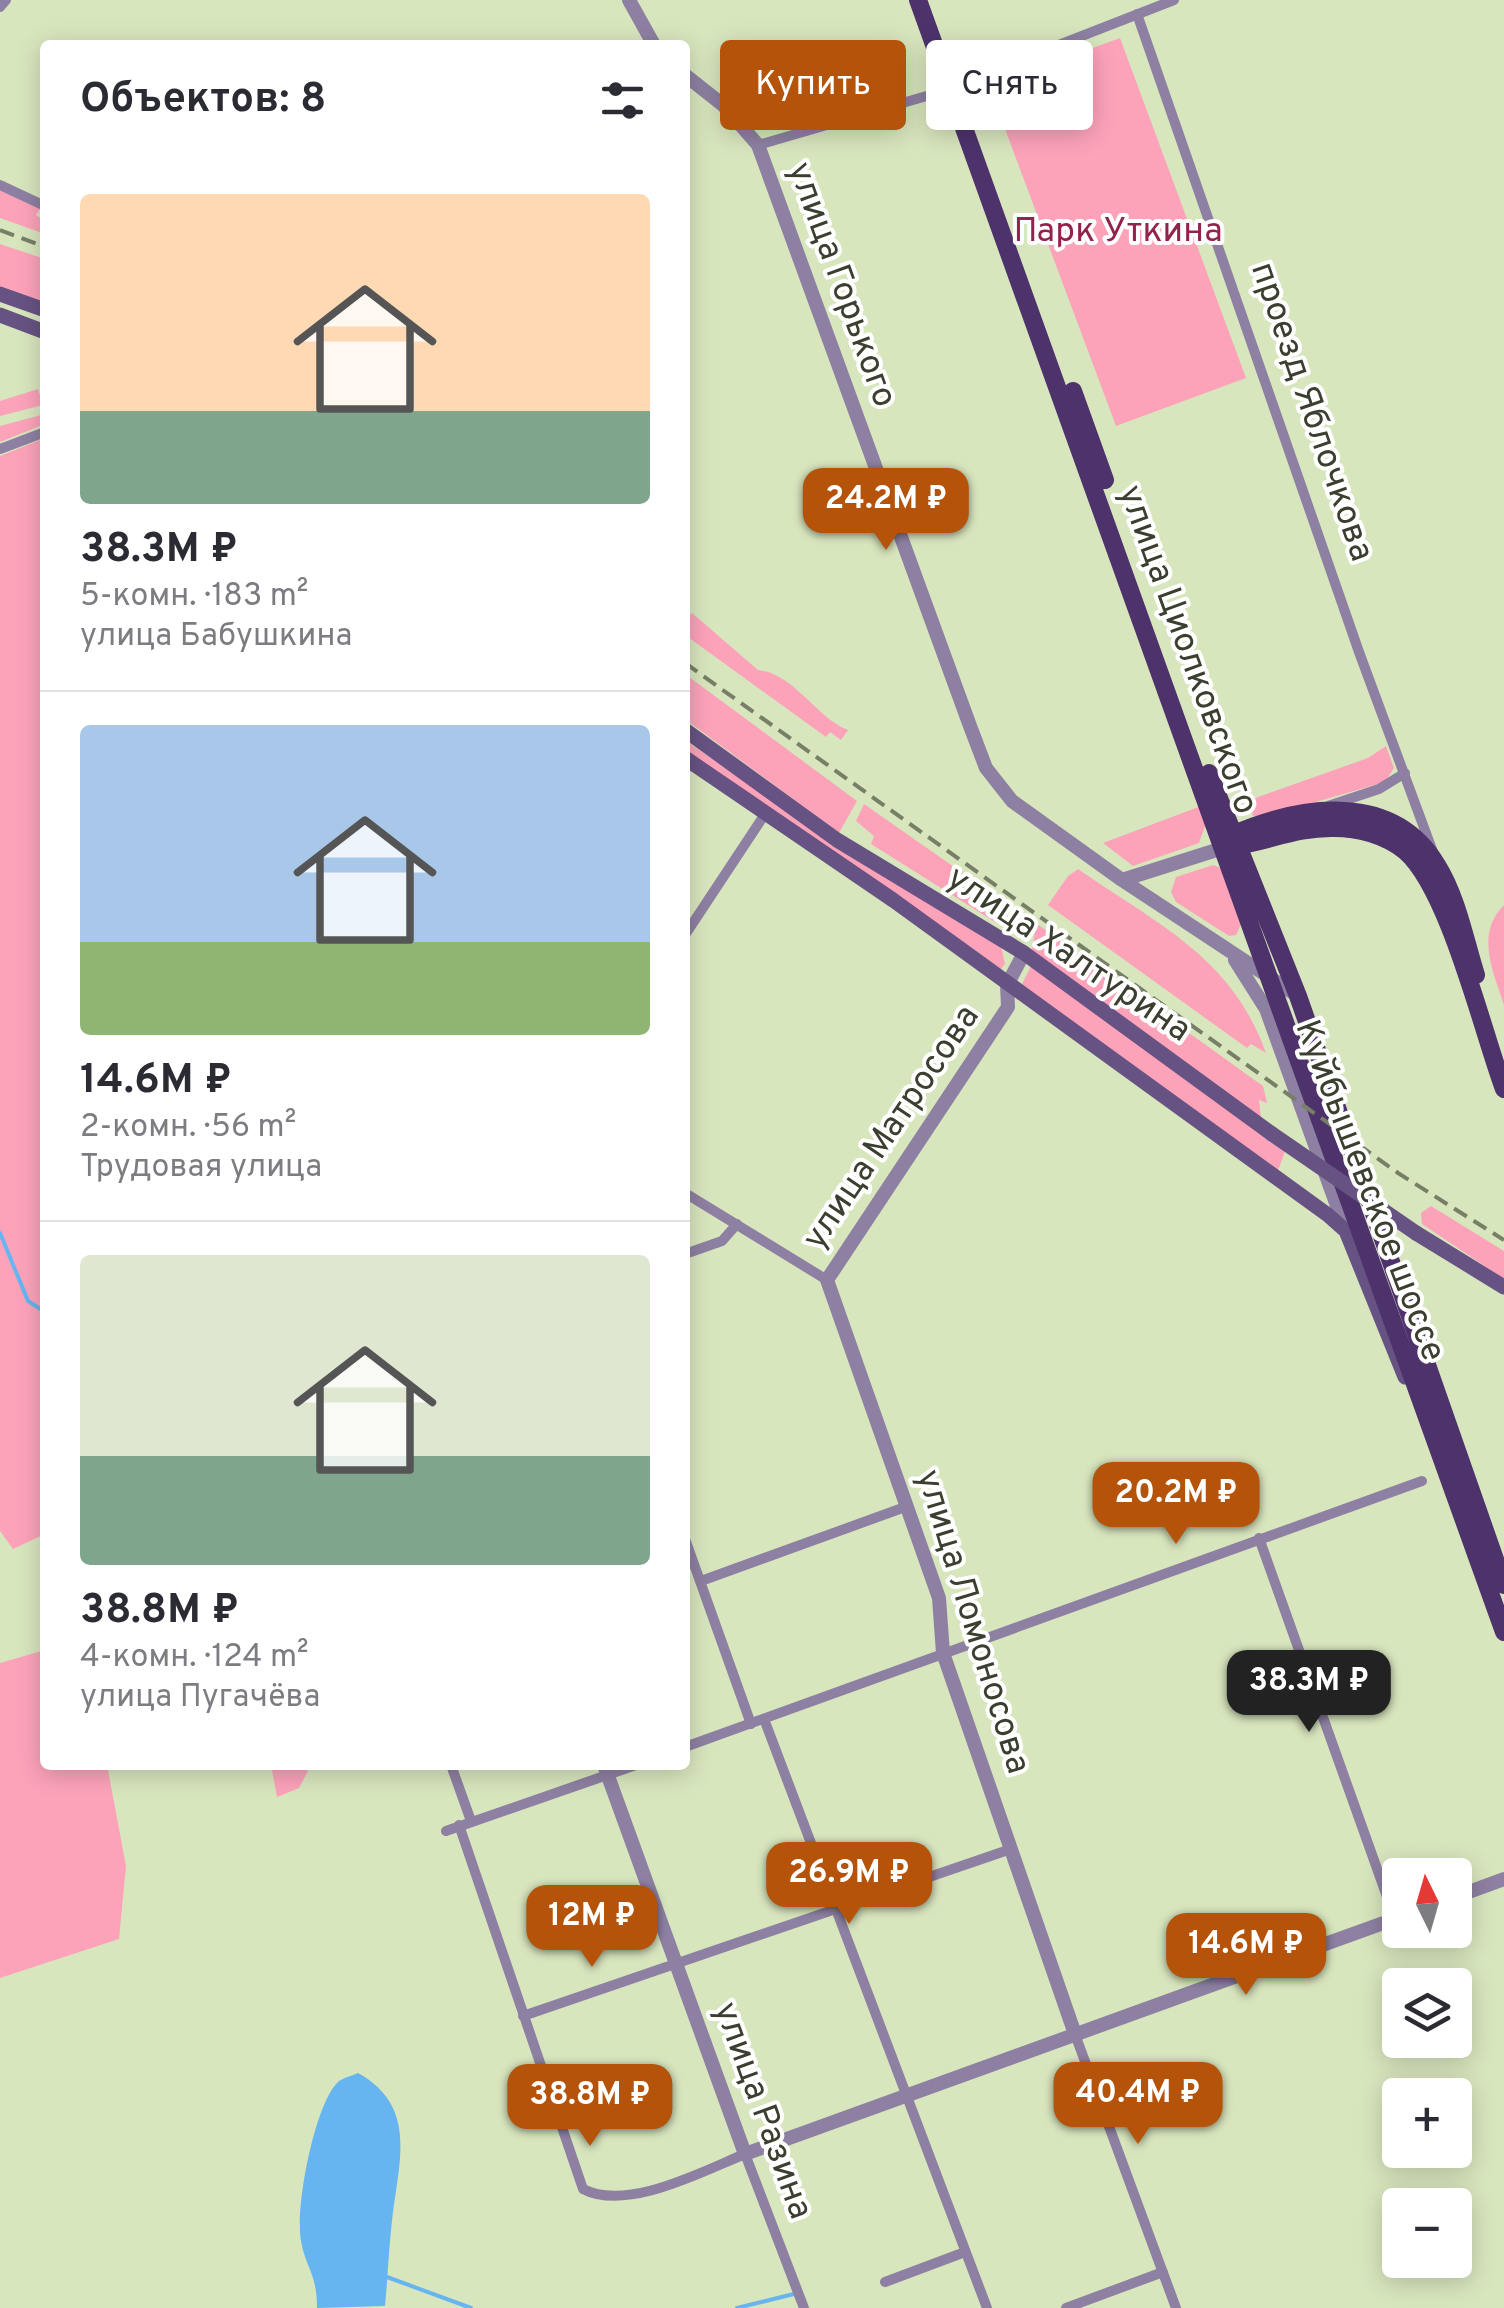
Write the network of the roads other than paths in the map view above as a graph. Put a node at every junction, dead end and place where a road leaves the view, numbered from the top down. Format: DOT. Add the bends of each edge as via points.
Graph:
graph roads {
  1 [pos="6,0"];
  2 [pos="629,0"];
  3 [pos="918,0"];
  4 [pos="931,0"];
  5 [pos="1174,0"];
  6 [pos="0,7"];
  7 [pos="1137,14"];
  8 [pos="651,40"];
  9 [pos="935,40"];
  10 [pos="942,40"];
  11 [pos="1071,40"];
  12 [pos="690,79"];
  13 [pos="926,95"];
  14 [pos="971,130"];
  15 [pos="758,145"];
  16 [pos="0,185"];
  17 [pos="40,204"];
  18 [pos="0,294"];
  19 [pos="40,308"];
  20 [pos="0,315"];
  21 [pos="40,330"];
  22 [pos="40,434"];
  23 [pos="0,449"];
  24 [pos="690,734"];
  25 [pos="690,762"];
  26 [pos="1404,773"];
  27 [pos="1316,810"];
  28 [pos="765,814"];
  29 [pos="1232,842"];
  30 [pos="1438,866"];
  31 [pos="1122,880"];
  32 [pos="690,927"];
  33 [pos="1228,952"];
  34 [pos="1024,954"];
  35 [pos="1272,979"];
  36 [pos="1006,985"];
  37 [pos="1298,996"];
  38 [pos="1504,1058"];
  39 [pos="1504,1089"];
  40 [pos="690,1196"];
  41 [pos="738,1224"];
  42 [pos="1346,1232"];
  43 [pos="690,1252"];
  44 [pos="827,1280"];
  45 [pos="1504,1288"];
  46 [pos="1400,1320"];
  47 [pos="1440,1458"];
  48 [pos="1422,1481"];
  49 [pos="908,1506"];
  50 [pos="1259,1538"];
  51 [pos="690,1552"];
  52 [pos="701,1580"];
  53 [pos="1504,1585"];
  54 [pos="1504,1632"];
  55 [pos="943,1653"];
  56 [pos="764,1719"];
  57 [pos="751,1724"];
  58 [pos="690,1746"];
  59 [pos="452,1770"];
  60 [pos="605,1770"];
  61 [pos="465,1823"];
  62 [pos="446,1830"];
  63 [pos="1011,1849"];
  64 [pos="1382,1874"];
  65 [pos="1504,1879"];
  66 [pos="1472,1891"];
  67 [pos="836,1910"];
  68 [pos="1382,1924"];
  69 [pos="674,1962"];
  70 [pos="523,2016"];
  71 [pos="1076,2037"];
  72 [pos="907,2097"];
  73 [pos="745,2154"];
  74 [pos="965,2252"];
  75 [pos="1163,2272"];
  76 [pos="885,2282"];
  77 [pos="804,2308"];
  78 [pos="987,2308"];
  79 [pos="1066,2308"];
  80 [pos="1176,2308"];
  1 -- 6 [label="street"];
  2 -- 8 [label="street"];
  3 -- 9 [label="main road, улица Циолковского"];
  4 -- 10 [label="main road, улица Циолковского"];
  5 -- 7 [label="street"];
  7 -- 11 [label="street"];
  7 -- 26 [label="street, проезд Яблочкова"];
  12 -- 15 [label="street, улица Горького"];
  13 -- 15 [label="street"];
  14 -- 29 [label="main road, улица Циолковского"];
  15 -- 31 [label="street, улица Горького" via="986,768 1012,801"];
  16 -- 17 [label="street"];
  18 -- 19 [label="main road"];
  20 -- 21 [label="main road"];
  22 -- 23 [label="street"];
  24 -- 34 [label="main road, улица Халтурина" via="838,840"];
  25 -- 28 [label="main road, улица Халтурина"];
  26 -- 27 [label="street, проезд Яблочкова" via="1380,789"];
  26 -- 30 [label="street, проезд Яблочкова"];
  27 -- 29 [label="main road, проезд Яблочкова"];
  27 -- 30 [label="main road, проезд Яблочкова" via="1382,817 1420,840"];
  28 -- 32 [label="street"];
  28 -- 36 [label="main road, улица Халтурина"];
  29 -- 31 [label="street"];
  29 -- 35 [label="main road, улица Циолковского"];
  29 -- 37 [label="main road, улица Циолковского"];
  29 -- 39 [label="main road" via="1336,828 1378,836 1406,852 1433,888"];
  30 -- 38 [label="main road, проезд Яблочкова"];
  31 -- 33 [label="street, улица Горького"];
  33 -- 35 [label="street, улица Горького"];
  33 -- 42 [label="street, Куйбышевское шоссе" via="1266,1009"];
  34 -- 36 [label="street, улица Матросова"];
  34 -- 45 [label="main road, улица Халтурина, bridge" via="1272,1134"];
  35 -- 37 [label="street, улица Горького"];
  35 -- 46 [label="main road, улица Циолковского"];
  36 -- 42 [label="main road, улица Халтурина"];
  36 -- 44 [label="street, улица Матросова" via="1008,1007"];
  37 -- 46 [label="main road, улица Циолковского"];
  40 -- 41 [label="street"];
  41 -- 43 [label="street" via="722,1240"];
  41 -- 44 [label="street"];
  42 -- 47 [label="main road, Куйбышевское шоссе"];
  44 -- 49 [label="street, улица Ломоносова"];
  46 -- 47 [label="main road, Куйбышевское шоссе"];
  46 -- 53 [label="main road, Куйбышевское шоссе"];
  47 -- 54 [label="main road, Куйбышевское шоссе"];
  48 -- 50 [label="street"];
  49 -- 52 [label="street"];
  49 -- 55 [label="street, улица Ломоносова" via="939,1598"];
  50 -- 55 [label="street"];
  50 -- 64 [label="street"];
  51 -- 52 [label="street"];
  52 -- 57 [label="street"];
  55 -- 56 [label="street"];
  55 -- 63 [label="street, улица Ломоносова"];
  56 -- 57 [label="street"];
  56 -- 67 [label="street"];
  57 -- 58 [label="street"];
  59 -- 61 [label="street"];
  60 -- 61 [label="street"];
  60 -- 69 [label="street, улица Разина"];
  61 -- 62 [label="street"];
  61 -- 70 [label="street"];
  63 -- 67 [label="street"];
  63 -- 71 [label="street, улица Ломоносова"];
  65 -- 66 [label="street"];
  67 -- 69 [label="street"];
  67 -- 72 [label="street"];
  68 -- 71 [label="street"];
  69 -- 70 [label="street"];
  69 -- 73 [label="street, улица Разина"];
  70 -- 73 [label="street" via="584,2190 598,2197 663,2188"];
  71 -- 72 [label="street"];
  71 -- 75 [label="street, улица Ломоносова"];
  72 -- 73 [label="street"];
  72 -- 74 [label="street"];
  73 -- 77 [label="street, улица Разина"];
  74 -- 76 [label="street"];
  74 -- 78 [label="street"];
  75 -- 79 [label="street"];
  75 -- 80 [label="street, улица Ломоносова"];
}
